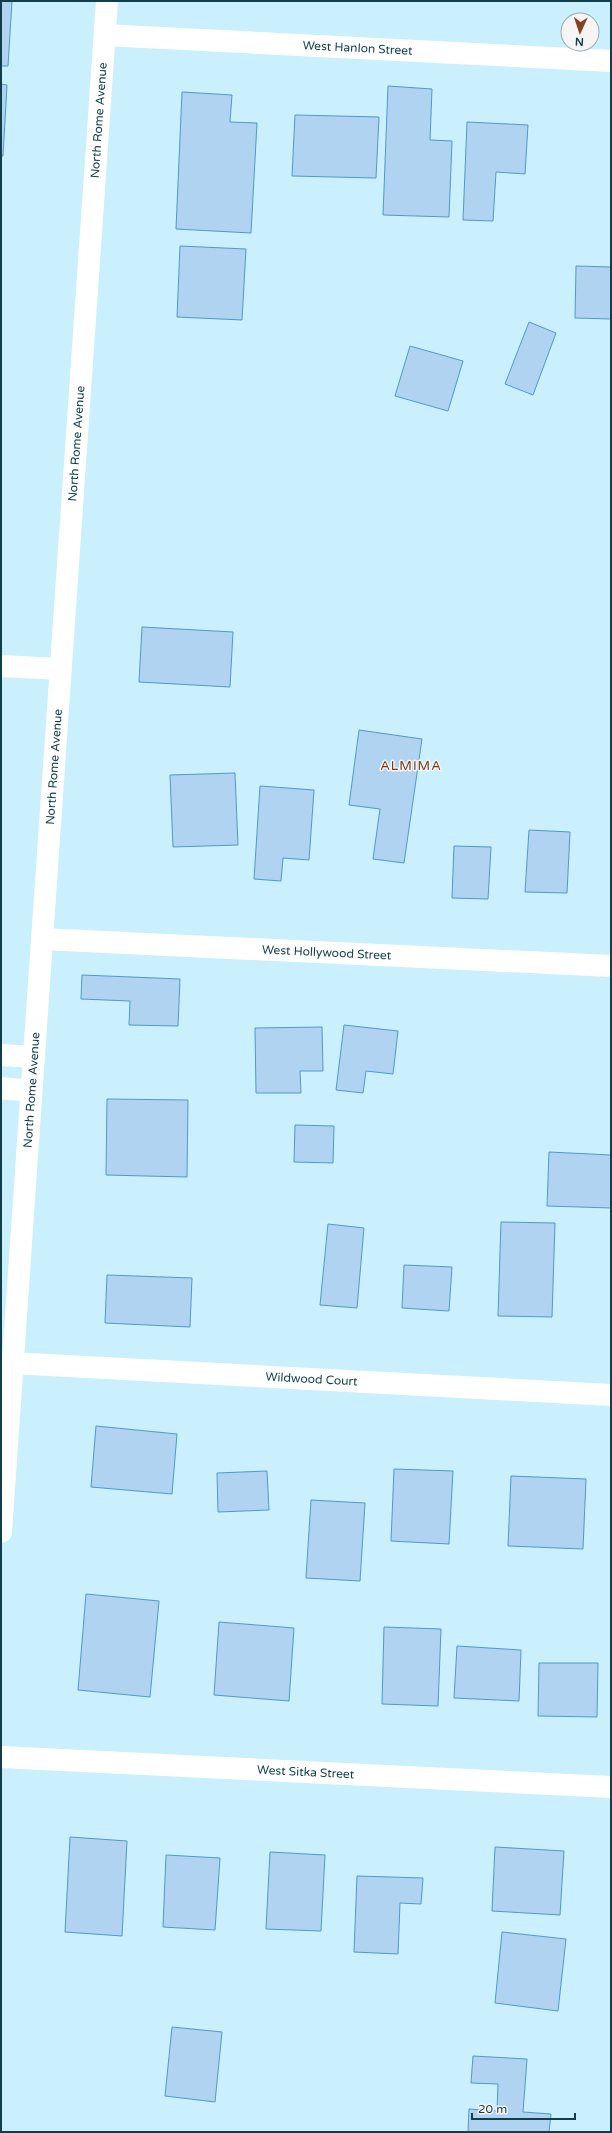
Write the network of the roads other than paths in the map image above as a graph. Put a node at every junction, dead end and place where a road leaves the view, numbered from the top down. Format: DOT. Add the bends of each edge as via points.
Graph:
graph roads {
  1 [pos="107,1"];
  2 [pos="105,35"];
  3 [pos="611,61"];
  4 [pos="1,666"];
  5 [pos="60,669"];
  6 [pos="42,939"];
  7 [pos="611,966"];
  8 [pos="1,1055"];
  9 [pos="34,1057"];
  10 [pos="1,1088"];
  11 [pos="31,1091"];
  12 [pos="9,1281"];
  13 [pos="11,1363"];
  14 [pos="611,1395"];
  15 [pos="1,1532"];
  16 [pos="1,1757"];
  17 [pos="611,1787"];
  1 -- 2 [label="street, North Rome Avenue"];
  2 -- 3 [label="street, West Hanlon Street"];
  2 -- 5 [label="street, North Rome Avenue"];
  4 -- 5 [label="street"];
  5 -- 6 [label="street, North Rome Avenue"];
  6 -- 7 [label="street, West Hollywood Street"];
  6 -- 9 [label="street, North Rome Avenue"];
  8 -- 9 [label="street"];
  9 -- 11 [label="street, North Rome Avenue"];
  10 -- 11 [label="street"];
  11 -- 12 [label="street, North Rome Avenue"];
  12 -- 13 [label="street, North Rome Avenue"];
  13 -- 14 [label="street, Wildwood Court"];
  13 -- 15 [label="street, North Rome Avenue"];
  16 -- 17 [label="street, West Sitka Street"];
}
